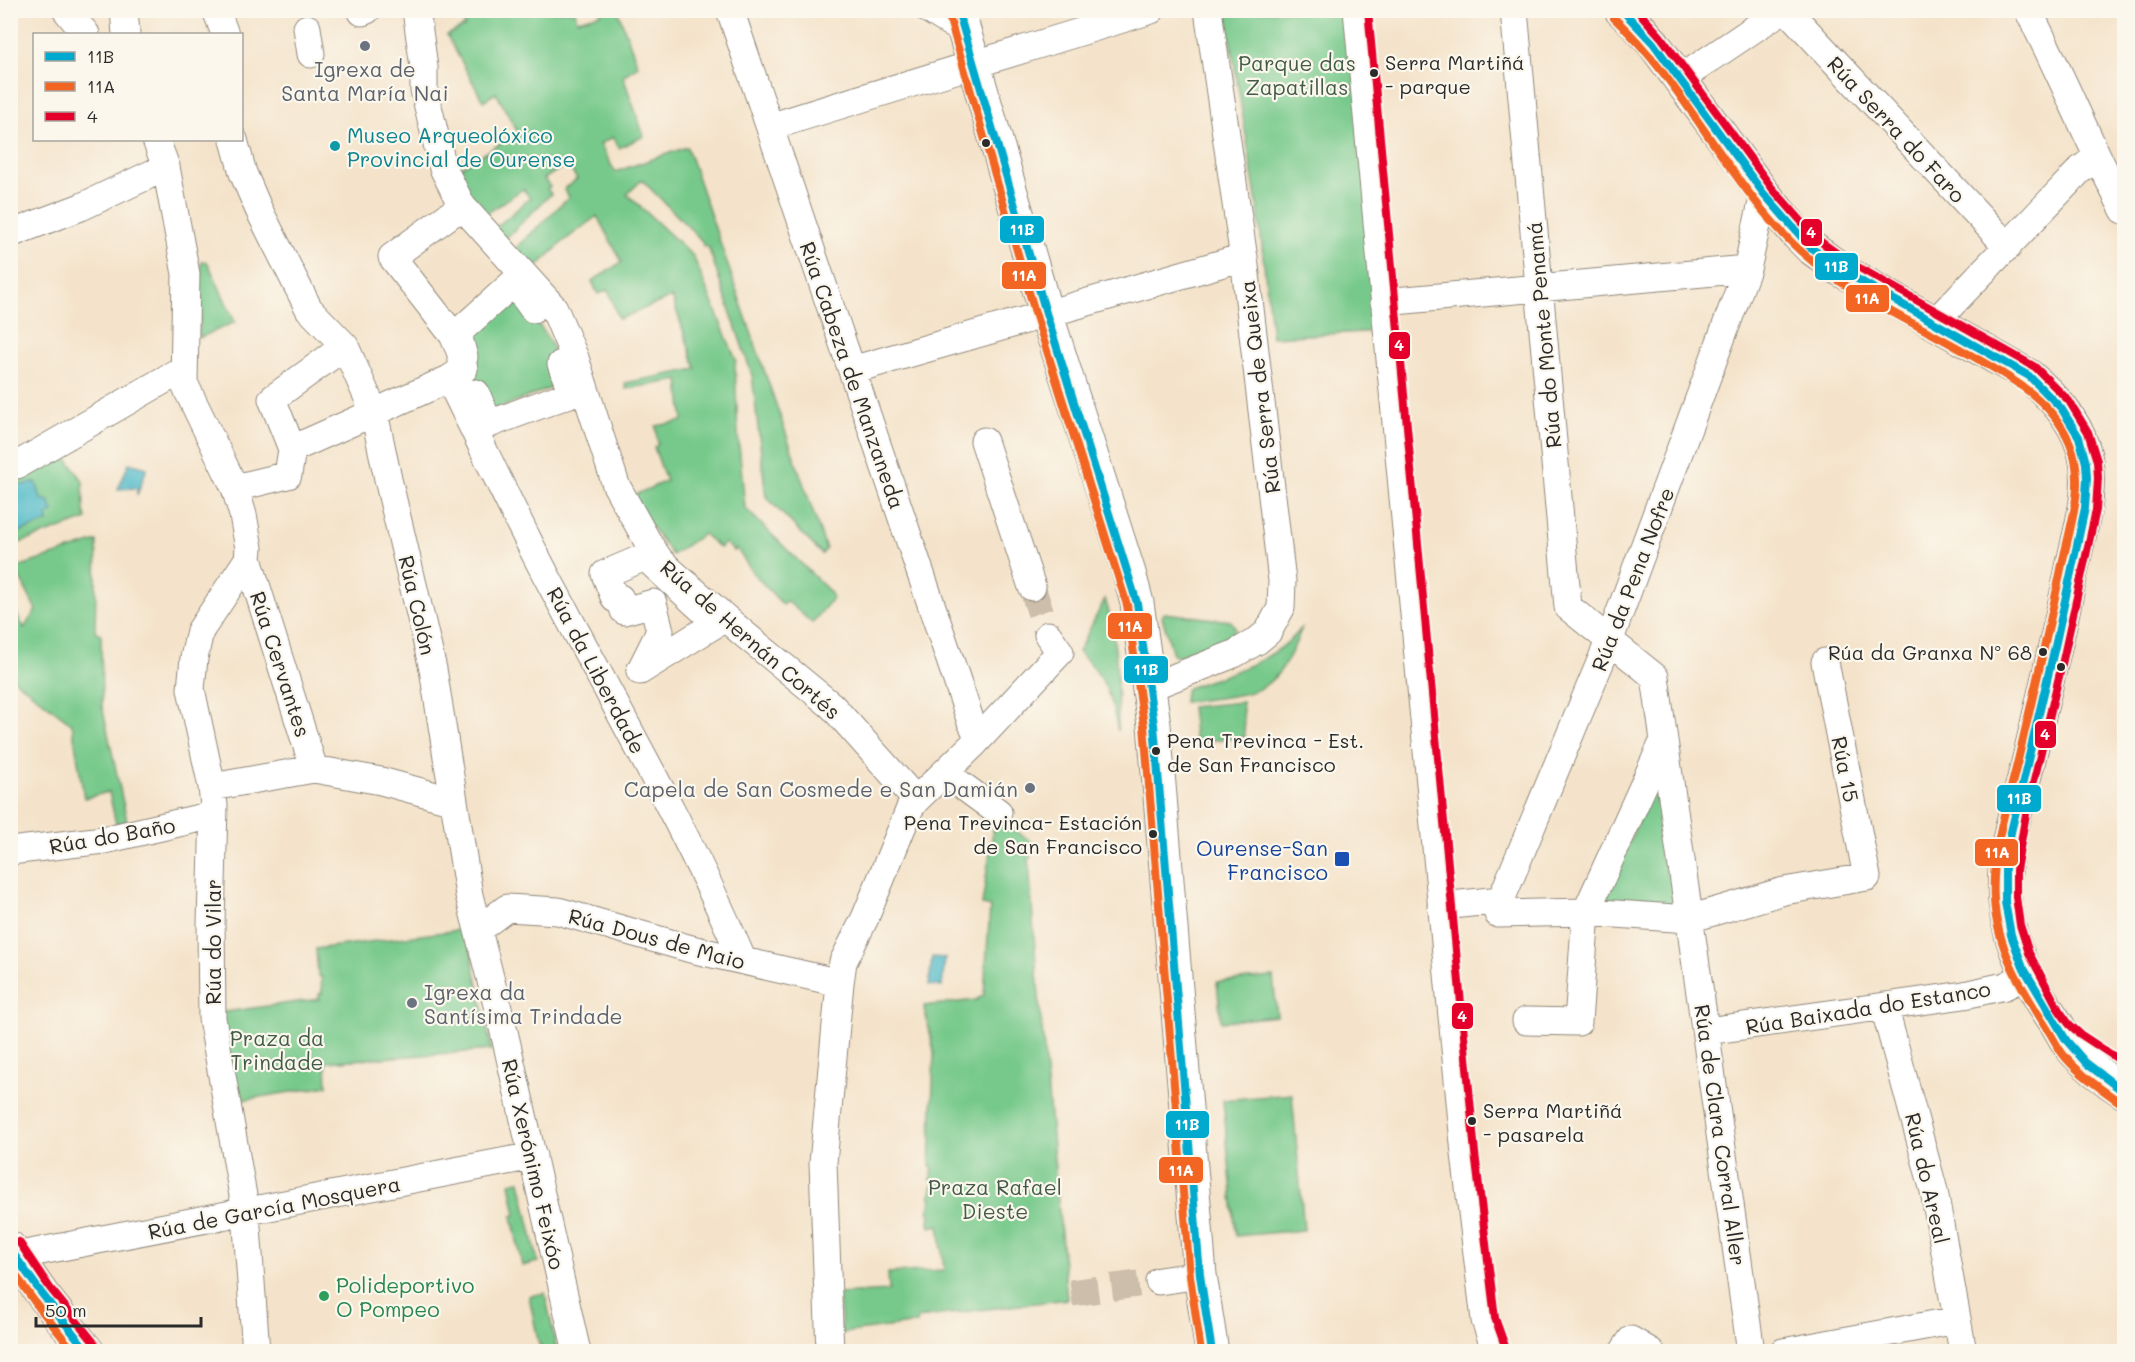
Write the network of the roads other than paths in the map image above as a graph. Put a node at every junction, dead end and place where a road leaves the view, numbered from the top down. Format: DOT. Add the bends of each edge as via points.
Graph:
graph roads {
  1 [pos="66,10"];
  2 [pos="124,10"];
  3 [pos="216,10"];
  4 [pos="730,10"];
  5 [pos="929,10"];
  6 [pos="1150,10"];
  7 [pos="1208,10"];
  8 [pos="1357,10"];
  9 [pos="1514,10"];
  10 [pos="1621,10"];
  11 [pos="1782,10"];
  12 [pos="1787,10"];
  13 [pos="2028,10"];
  14 [pos="417,11"];
  15 [pos="961,21"];
  16 [pos="85,33"];
  17 [pos="126,33"];
  18 [pos="225,33"];
  19 [pos="974,63"];
  20 [pos="1680,79"];
  21 [pos="770,127"];
  22 [pos="156,141"];
  23 [pos="234,141"];
  24 [pos="2097,158"];
  25 [pos="2124,164"];
  26 [pos="166,166"];
  27 [pos="1764,194"];
  28 [pos="462,206"];
  29 [pos="2124,210"];
  30 [pos="10,234"];
  31 [pos="2008,247"];
  32 [pos="1244,257"];
  33 [pos="1747,269"];
  34 [pos="1538,288"];
  35 [pos="1384,302"];
  36 [pos="1046,313"];
  37 [pos="1935,323"];
  38 [pos="564,330"];
  39 [pos="345,346"];
  40 [pos="183,369"];
  41 [pos="852,370"];
  42 [pos="449,379"];
  43 [pos="374,412"];
  44 [pos="984,441"];
  45 [pos="292,449"];
  46 [pos="10,466"];
  47 [pos="235,488"];
  48 [pos="248,554"];
  49 [pos="656,562"];
  50 [pos="1032,586"];
  51 [pos="1610,639"];
  52 [pos="1054,644"];
  53 [pos="1825,662"];
  54 [pos="642,667"];
  55 [pos="1150,687"];
  56 [pos="607,688"];
  57 [pos="979,738"];
  58 [pos="1664,740"];
  59 [pos="314,769"];
  60 [pos="945,773"];
  61 [pos="212,787"];
  62 [pos="916,800"];
  63 [pos="454,801"];
  64 [pos="998,812"];
  65 [pos="213,815"];
  66 [pos="10,851"];
  67 [pos="1501,900"];
  68 [pos="1441,906"];
  69 [pos="1586,912"];
  70 [pos="1689,919"];
  71 [pos="479,929"];
  72 [pos="743,961"];
  73 [pos="2027,975"];
  74 [pos="840,983"];
  75 [pos="1884,1006"];
  76 [pos="1526,1021"];
  77 [pos="1707,1032"];
  78 [pos="2062,1032"];
  79 [pos="2124,1074"];
  80 [pos="2124,1092"];
  81 [pos="532,1156"];
  82 [pos="246,1213"];
  83 [pos="13,1252"];
  84 [pos="1200,1275"];
  85 [pos="1159,1281"];
  86 [pos="1957,1320"];
  87 [pos="88,1352"];
  88 [pos="256,1352"];
  89 [pos="577,1352"];
  90 [pos="830,1352"];
  91 [pos="1212,1352"];
  92 [pos="1496,1352"];
  93 [pos="1623,1352"];
  94 [pos="1652,1352"];
  95 [pos="1751,1352"];
  96 [pos="1783,1352"];
  97 [pos="1963,1352"];
  1 -- 16 [label="street"];
  2 -- 17 [label="street"];
  3 -- 18 [label="street"];
  4 -- 21 [label="street, Rúa Cabeza de Manzaneda"];
  5 -- 15 [label="street"];
  6 -- 19 [label="street"];
  7 -- 32 [label="street, Rúa Serra de Queixa"];
  8 -- 35 [label="street"];
  9 -- 34 [label="street, Rúa do Monte Penamá"];
  10 -- 20 [label="street"];
  11 -- 20 [label="street"];
  12 -- 31 [label="street, Rúa Serra do Faro"];
  13 -- 24 [label="street"];
  14 -- 28 [label="street, Rúa de Hernán Cortés" via="427,101 443,168"];
  15 -- 19 [label="street"];
  19 -- 21 [label="street"];
  19 -- 36 [label="street"];
  20 -- 27 [label="street"];
  21 -- 41 [label="street, Rúa Cabeza de Manzaneda"];
  22 -- 26 [label="street, Rúa Cervantes"];
  23 -- 39 [label="street" via="259,210 309,309"];
  24 -- 25 [label="street"];
  24 -- 29 [label="street"];
  24 -- 31 [label="street" via="2081,169"];
  26 -- 30 [label="street" via="81,207"];
  26 -- 40 [label="street, Rúa Cervantes" via="186,274"];
  27 -- 33 [label="street, Rúa da Pena Nofre"];
  27 -- 37 [label="street" via="1797,234 1825,259"];
  28 -- 38 [label="street, Rúa de Hernán Cortés" via="541,292"];
  28 -- 42 [label="street" via="392,257 453,335 464,369"];
  31 -- 37 [label="street"];
  32 -- 36 [label="street"];
  32 -- 55 [label="street, Rúa Serra de Queixa" via="1282,581 1281,608 1268,632 1257,641"];
  33 -- 34 [label="street"];
  33 -- 51 [label="street, Rúa da Pena Nofre"];
  34 -- 35 [label="street"];
  34 -- 51 [label="street, Rúa do Monte Penamá" via="1568,607"];
  35 -- 68 [label="street"];
  36 -- 41 [label="street"];
  36 -- 55 [label="street" via="1130,573"];
  37 -- 73 [label="street" via="2029,376 2049,393 2076,429 2087,470 2088,493 2008,851 2007,916"];
  38 -- 38 [label="street" via="555,342 572,393 489,424 466,370 459,338 462,329 512,284 544,323"];
  38 -- 49 [label="street, Rúa de Hernán Cortés" via="616,484"];
  39 -- 43 [label="street, Rúa Colón"];
  39 -- 45 [label="street" via="272,399"];
  40 -- 46 [label="street"];
  40 -- 47 [label="street, Rúa Cervantes" via="184,383"];
  41 -- 57 [label="street, Rúa Cabeza de Manzaneda"];
  42 -- 43 [label="street"];
  42 -- 56 [label="street, Rúa da Liberdade"];
  43 -- 45 [label="street"];
  43 -- 63 [label="street, Rúa Colón" via="433,669"];
  44 -- 50 [label="street"];
  45 -- 47 [label="street" via="288,475"];
  47 -- 48 [label="street, Rúa Cervantes"];
  48 -- 59 [label="street, Rúa Cervantes"];
  48 -- 61 [label="street, Rúa do Vilar" via="200,631 194,658 191,689"];
  49 -- 54 [label="street" via="664,628"];
  49 -- 54 [label="street" via="717,623 640,671"];
  49 -- 54 [label="street" via="645,557 605,574 624,611 653,603 660,631"];
  49 -- 62 [label="street, Rúa de Hernán Cortés" via="832,706"];
  51 -- 58 [label="street, Rúa do Monte Penamá" via="1655,677"];
  51 -- 67 [label="street, Rúa da Pena Nofre"];
  52 -- 57 [label="street"];
  53 -- 70 [label="street, Rúa 15" via="1867,877 1784,891"];
  54 -- 56 [label="street"];
  55 -- 84 [label="street"];
  56 -- 72 [label="street, Rúa da Liberdade" via="709,885"];
  57 -- 60 [label="street"];
  58 -- 69 [label="street"];
  58 -- 70 [label="street, Rúa de Clara Corral Aller"];
  59 -- 61 [label="street"];
  59 -- 63 [label="street" via="381,781"];
  60 -- 62 [label="street"];
  60 -- 64 [label="street"];
  61 -- 65 [label="street, Rúa do Vilar"];
  62 -- 74 [label="street" via="843,962"];
  63 -- 71 [label="street, Rúa Xerónimo Feixóo" via="469,895"];
  65 -- 66 [label="street, Rúa do Baño" via="104,840"];
  65 -- 82 [label="street, Rúa do Vilar" via="212,1018"];
  67 -- 68 [label="street"];
  67 -- 69 [label="street" via="1498,914"];
  68 -- 92 [label="street" via="1485,1320"];
  69 -- 70 [label="street"];
  69 -- 76 [label="street" via="1578,1022"];
  70 -- 77 [label="street, Rúa de Clara Corral Aller"];
  71 -- 72 [label="street, Rúa Dous de Maio" via="507,908 558,911"];
  71 -- 81 [label="street, Rúa Xerónimo Feixóo"];
  72 -- 74 [label="street, Rúa Dous de Maio"];
  73 -- 75 [label="street, Rúa Baixada do Estanco" via="2005,986 1974,993"];
  73 -- 78 [label="street"];
  74 -- 90 [label="street" via="823,1163"];
  75 -- 77 [label="street, Rúa Baixada do Estanco"];
  75 -- 86 [label="street, Rúa do Areal" via="1934,1191"];
  77 -- 95 [label="street, Rúa de Clara Corral Aller"];
  78 -- 79 [label="street"];
  78 -- 80 [label="street" via="2089,1067"];
  81 -- 82 [label="street, Rúa de García Mosquera"];
  81 -- 89 [label="street, Rúa Xerónimo Feixóo"];
  82 -- 83 [label="street, Rúa de García Mosquera"];
  82 -- 88 [label="street, Rúa do Vilar"];
  83 -- 87 [label="street"];
  84 -- 85 [label="street"];
  84 -- 91 [label="street"];
  86 -- 96 [label="street"];
  86 -- 97 [label="street, Rúa do Areal"];
  93 -- 94 [label="street" via="1631,1340"];
}
